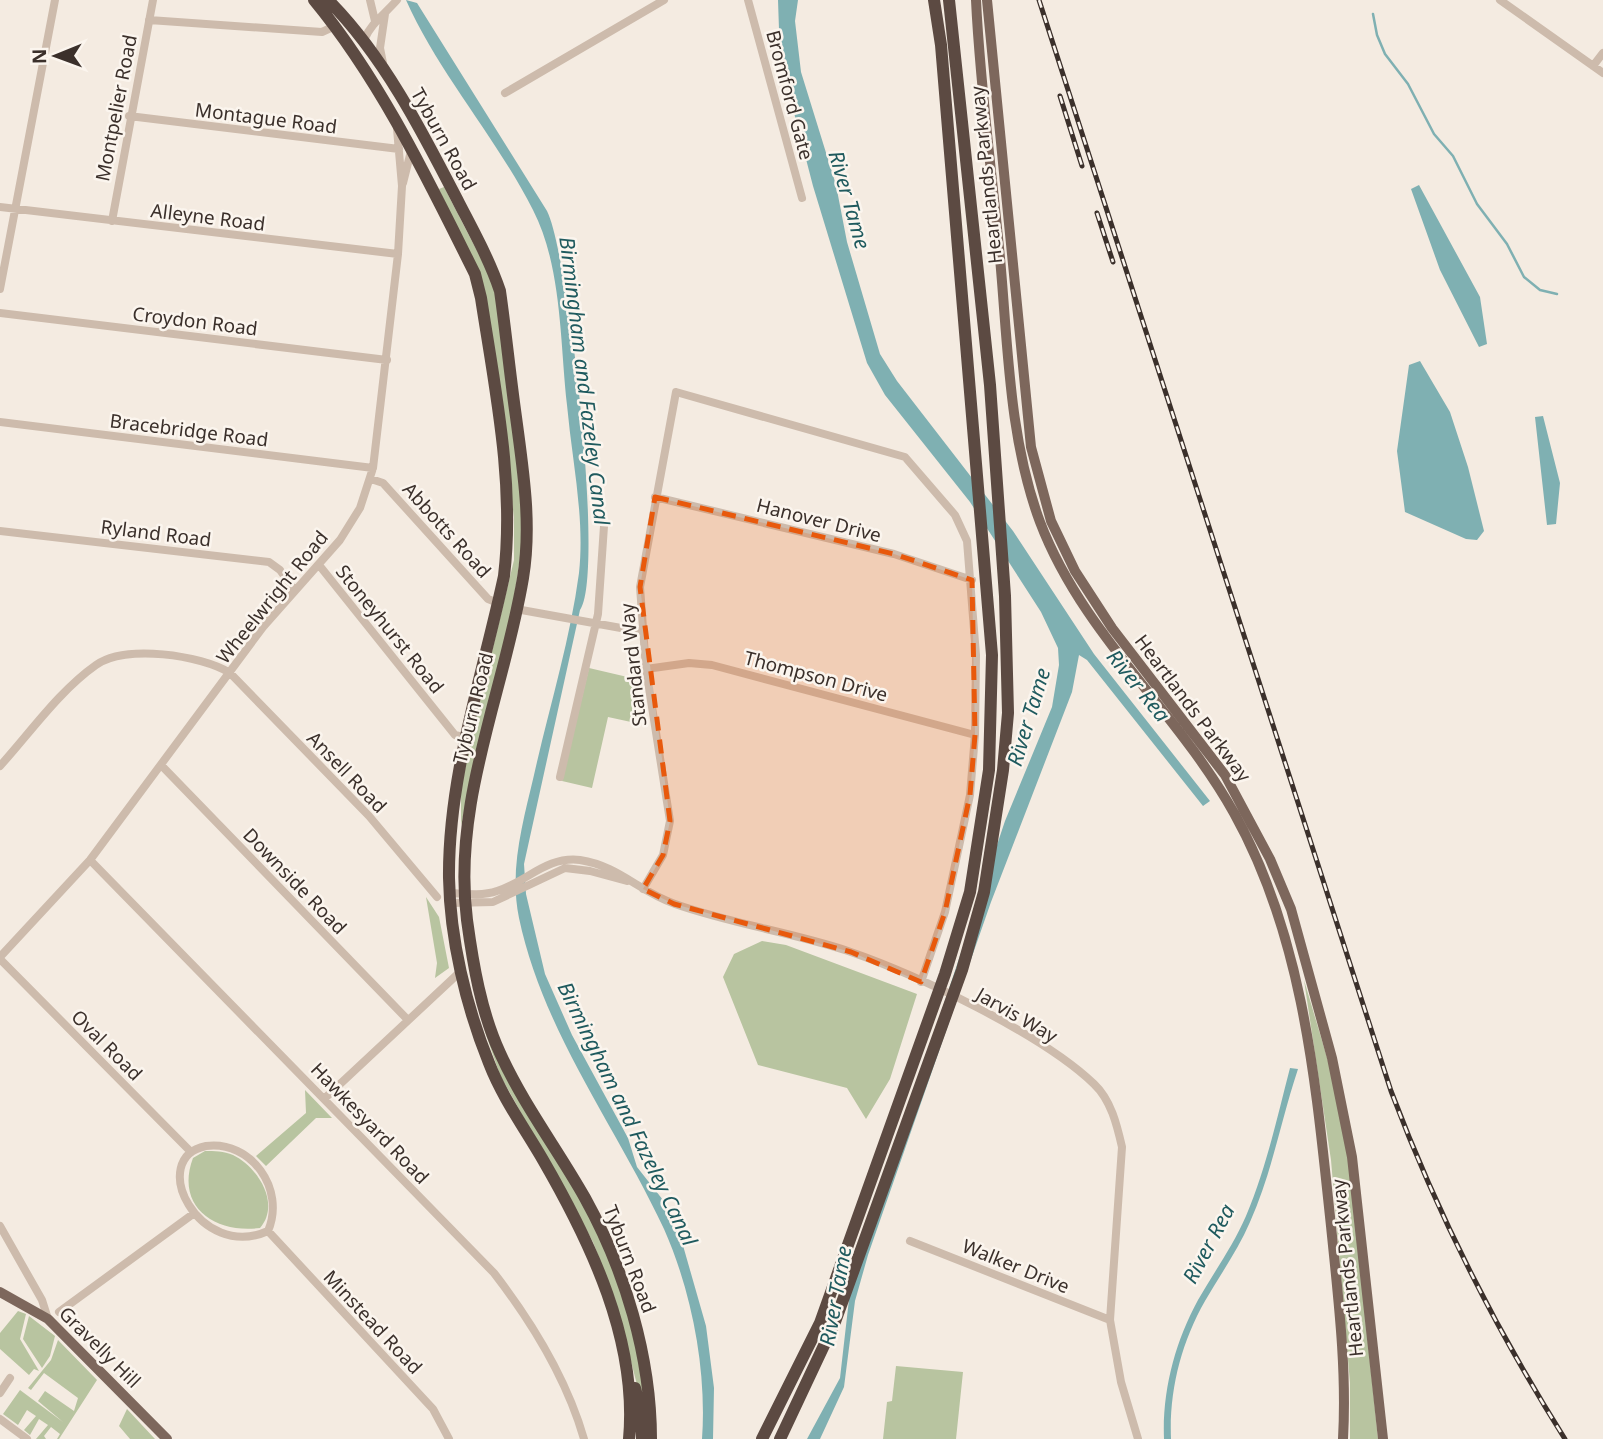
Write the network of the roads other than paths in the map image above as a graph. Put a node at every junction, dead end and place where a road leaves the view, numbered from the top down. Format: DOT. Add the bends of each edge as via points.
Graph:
graph roads {
  1 [pos="55,0"];
  2 [pos="153,0"];
  3 [pos="314,0"];
  4 [pos="328,0"];
  5 [pos="370,0"];
  6 [pos="664,0"];
  7 [pos="748,0"];
  8 [pos="934,0"];
  9 [pos="949,0"];
  10 [pos="976,0"];
  11 [pos="987,0"];
  12 [pos="1500,0"];
  13 [pos="395,2"];
  14 [pos="385,15"];
  15 [pos="149,20"];
  16 [pos="374,22"];
  17 [pos="335,26"];
  18 [pos="364,40"];
  19 [pos="1603,53"];
  20 [pos="1593,66"];
  21 [pos="1603,73"];
  22 [pos="391,85"];
  23 [pos="505,93"];
  24 [pos="129,116"];
  25 [pos="393,119"];
  26 [pos="405,150"];
  27 [pos="407,173"];
  28 [pos="424,174"];
  29 [pos="402,186"];
  30 [pos="802,198"];
  31 [pos="0,206"];
  32 [pos="15,209"];
  33 [pos="112,221"];
  34 [pos="398,254"];
  35 [pos="0,289"];
  36 [pos="0,313"];
  37 [pos="387,360"];
  38 [pos="0,422"];
  39 [pos="373,468"];
  40 [pos="371,479"];
  41 [pos="656,497"];
  42 [pos="604,526"];
  43 [pos="0,531"];
  44 [pos="319,565"];
  45 [pos="972,580"];
  46 [pos="295,591"];
  47 [pos="499,603"];
  48 [pos="516,609"];
  49 [pos="597,622"];
  50 [pos="643,632"];
  51 [pos="646,669"];
  52 [pos="230,673"];
  53 [pos="975,735"];
  54 [pos="467,738"];
  55 [pos="160,765"];
  56 [pos="0,766"];
  57 [pos="560,777"];
  58 [pos="90,860"];
  59 [pos="465,868"];
  60 [pos="643,889"];
  61 [pos="484,893"];
  62 [pos="505,893"];
  63 [pos="437,897"];
  64 [pos="451,898"];
  65 [pos="466,898"];
  66 [pos="493,902"];
  67 [pos="467,918"];
  68 [pos="0,958"];
  69 [pos="461,971"];
  70 [pos="921,982"];
  71 [pos="407,1019"];
  72 [pos="324,1099"];
  73 [pos="191,1152"];
  74 [pos="193,1214"];
  75 [pos="0,1226"];
  76 [pos="268,1231"];
  77 [pos="910,1241"];
  78 [pos="0,1292"];
  79 [pos="59,1312"];
  80 [pos="48,1319"];
  81 [pos="1110,1320"];
  82 [pos="626,1364"];
  83 [pos="10,1378"];
  84 [pos="1,1391"];
  85 [pos="12,1396"];
  86 [pos="0,1419"];
  87 [pos="27,1439"];
  88 [pos="167,1439"];
  89 [pos="449,1439"];
  90 [pos="584,1439"];
  91 [pos="629,1439"];
  92 [pos="642,1439"];
  93 [pos="650,1439"];
  94 [pos="762,1439"];
  95 [pos="780,1439"];
  96 [pos="1138,1439"];
  97 [pos="1343,1439"];
  98 [pos="1383,1439"];
  1 -- 32 [label="street"];
  2 -- 15 [label="street, Montpelier Road"];
  3 -- 17 [label="highway, Tyburn Road"];
  4 -- 18 [label="highway, Tyburn Road"];
  5 -- 16 [label="street"];
  6 -- 23 [label="street"];
  7 -- 30 [label="street, Bromford Gate"];
  8 -- 94 [label="highway, bridge" via="985,546 992,655 989,770 970,892 941,986 820,1323"];
  9 -- 95 [label="highway, bridge" via="990,385 1005,596 1008,713 1003,770 984,892 962,970 835,1322"];
  10 -- 97 [label="main road, Heartlands Parkway" via="1015,417 1040,522 1068,581 1104,636 1234,814 1265,876 1293,963 1313,1071 1337,1295 1346,1400"];
  11 -- 98 [label="main road, Heartlands Parkway" via="1031,447 1040,485 1062,547 1081,581 1225,775 1291,909 1332,1058 1352,1157"];
  12 -- 20 [label="street"];
  13 -- 14 [label="street"];
  14 -- 16 [label="street"];
  14 -- 22 [label="street" via="380,48"];
  15 -- 17 [label="street" via="322,32"];
  15 -- 24 [label="street, Montpelier Road"];
  16 -- 18 [label="street"];
  17 -- 25 [label="highway, Tyburn Road"];
  18 -- 22 [label="highway, Tyburn Road"];
  18 -- 25 [label="highway" via="363,51"];
  19 -- 20 [label="street"];
  20 -- 21 [label="street"];
  22 -- 26 [label="highway" via="413,136"];
  22 -- 48 [label="highway, Tyburn Road" via="448,182 500,292 527,500 526,545"];
  24 -- 26 [label="street, Montague Road"];
  24 -- 33 [label="street, Montpelier Road"];
  25 -- 26 [label="highway, Tyburn Road"];
  26 -- 27 [label="street, Wheelwright Road"];
  26 -- 28 [label="highway, Tyburn Road"];
  26 -- 29 [label="street, Wheelwright Road"];
  27 -- 28 [label="street"];
  27 -- 29 [label="street, Wheelwright Road"];
  28 -- 47 [label="highway, Tyburn Road" via="475,274 481,298 507,500 508,547"];
  29 -- 34 [label="street, Wheelwright Road"];
  31 -- 32 [label="street, Alleyne Road"];
  32 -- 33 [label="street, Alleyne Road"];
  32 -- 35 [label="street"];
  33 -- 34 [label="street, Alleyne Road"];
  34 -- 37 [label="street, Wheelwright Road"];
  36 -- 37 [label="street, Croydon Road"];
  37 -- 39 [label="street, Wheelwright Road"];
  38 -- 39 [label="street, Bracebridge Road"];
  39 -- 40 [label="street, Wheelwright Road"];
  40 -- 44 [label="street, Wheelwright Road" via="349,526"];
  40 -- 47 [label="street, Abbotts Road" via="383,483 488,599"];
  41 -- 45 [label="street, Hanover Drive" via="894,554"];
  41 -- 45 [label="street, Standard Way" via="676,392 905,457 955,515 967,541"];
  41 -- 50 [label="street, Standard Way" via="640,587"];
  42 -- 49 [label="street"];
  43 -- 46 [label="street, Ryland Road" via="269,562 280,569"];
  44 -- 46 [label="street, Wheelwright Road"];
  44 -- 54 [label="street, Stoneyhurst Road" via="454,734"];
  45 -- 53 [label="street"];
  46 -- 52 [label="street, Wheelwright Road"];
  47 -- 54 [label="highway, Tyburn Road"];
  48 -- 49 [label="street"];
  48 -- 59 [label="highway, Tyburn Road" via="472,794"];
  49 -- 50 [label="street"];
  49 -- 57 [label="street"];
  50 -- 51 [label="street, Standard Way"];
  51 -- 53 [label="street, Thompson Drive" via="712,664"];
  51 -- 60 [label="street, Standard Way" via="670,821 663,855"];
  52 -- 55 [label="street, Wheelwright Road"];
  52 -- 56 [label="street" via="201,659 163,654 102,661 75,682"];
  52 -- 63 [label="street, Ansell Road" via="369,816"];
  53 -- 70 [label="street" via="970,795 953,879"];
  54 -- 64 [label="highway, Tyburn Road" via="455,811"];
  55 -- 58 [label="street, Wheelwright Road"];
  55 -- 71 [label="street, Downside Road"];
  58 -- 68 [label="street, Wheelwright Road"];
  58 -- 72 [label="street, Hawkesyard Road"];
  59 -- 61 [label="street" via="471,883"];
  59 -- 65 [label="highway, Tyburn Road"];
  60 -- 62 [label="street, Jarvis Way" via="630,881 565,868 534,876"];
  60 -- 70 [label="street, Jarvis Way" via="674,904 851,952"];
  61 -- 62 [label="street, Jarvis Way"];
  61 -- 65 [label="street, Jarvis Way"];
  62 -- 66 [label="street"];
  64 -- 65 [label="street"];
  64 -- 69 [label="highway, Tyburn Road"];
  65 -- 66 [label="street"];
  65 -- 67 [label="highway, Tyburn Road"];
  66 -- 67 [label="street"];
  67 -- 93 [label="highway, Tyburn Road" via="484,1008 499,1051 587,1201 626,1297 648,1377"];
  68 -- 73 [label="street, Oval Road"];
  69 -- 71 [label="street"];
  69 -- 82 [label="highway, Tyburn Road" via="490,1066 589,1248"];
  70 -- 81 [label="street, Jarvis Way, bridge" via="1007,1024 1090,1081 1115,1119 1122,1146"];
  71 -- 72 [label="street"];
  72 -- 90 [label="street, Hawkesyard Road" via="500,1280 554,1370"];
  73 -- 74 [label="street" via="184,1157 180,1178"];
  73 -- 76 [label="street" via="197,1147 223,1146 238,1151 262,1171 273,1192"];
  74 -- 76 [label="street" via="226,1235 250,1237"];
  74 -- 79 [label="street"];
  75 -- 80 [label="street"];
  76 -- 89 [label="street, Minstead Road" via="433,1409"];
  77 -- 81 [label="street, Walker Drive"];
  78 -- 80 [label="main road, Gravelly Hill"];
  80 -- 88 [label="main road, Gravelly Hill"];
  81 -- 96 [label="street, Jarvis Way"];
  82 -- 91 [label="highway, Tyburn Road" via="632,1415"];
  82 -- 92 [label="highway" via="640,1407"];
  83 -- 84 [label="street"];
  84 -- 85 [label="street"];
  86 -- 87 [label="street"];
}
